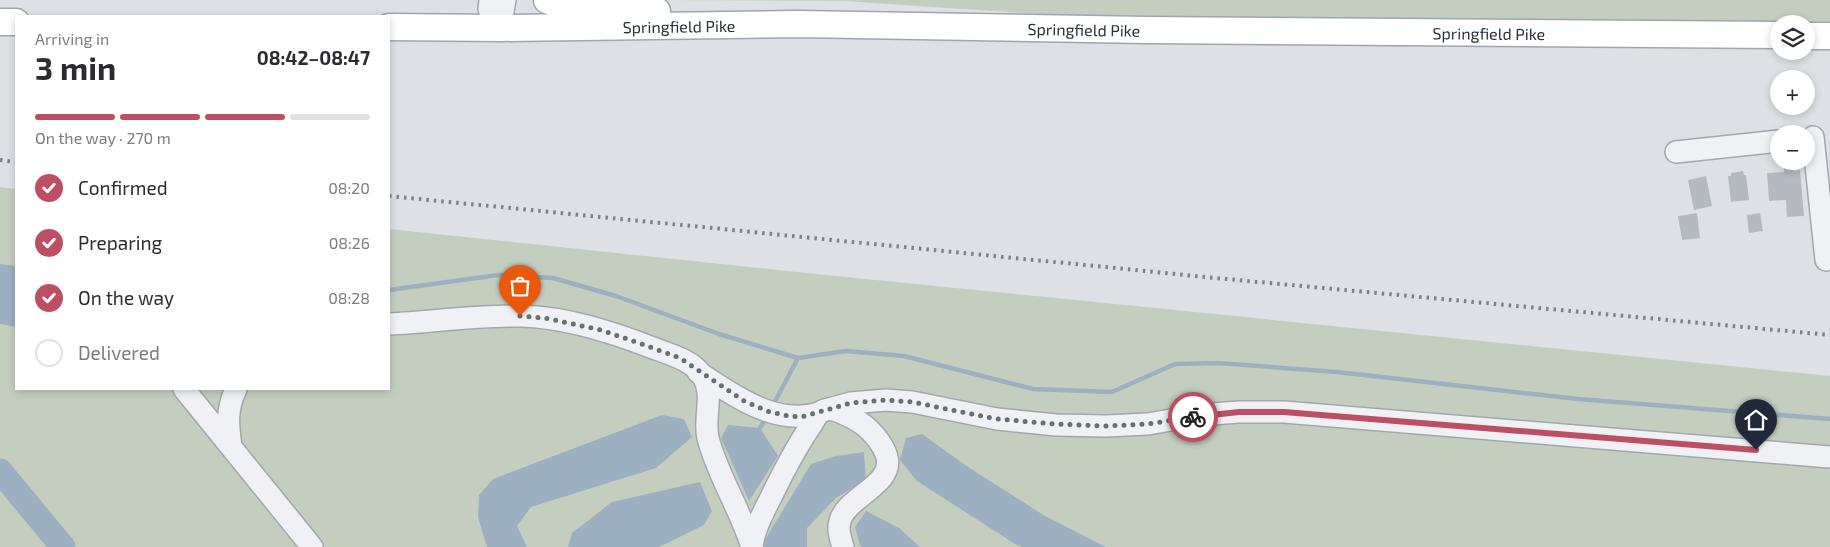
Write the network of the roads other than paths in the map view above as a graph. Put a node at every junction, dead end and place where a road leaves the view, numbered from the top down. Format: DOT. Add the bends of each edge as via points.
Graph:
graph roads {
  1 [pos="490,0"];
  2 [pos="505,0"];
  3 [pos="547,0"];
  4 [pos="0,22"];
  5 [pos="15,22"];
  6 [pos="799,24"];
  7 [pos="390,27"];
  8 [pos="500,28"];
  9 [pos="1770,35"];
  10 [pos="1815,36"];
  11 [pos="1830,36"];
  12 [pos="1816,137"];
  13 [pos="1770,142"];
  14 [pos="1676,152"];
  15 [pos="1826,260"];
  16 [pos="390,324"];
  17 [pos="698,371"];
  18 [pos="185,390"];
  19 [pos="236,390"];
  20 [pos="886,400"];
  21 [pos="825,410"];
  22 [pos="875,436"];
  23 [pos="231,447"];
  24 [pos="1830,457"];
  25 [pos="312,547"];
  26 [pos="752,547"];
  27 [pos="843,547"];
  1 -- 8 [label="street" via="489,9"];
  2 -- 8 [label="street"];
  3 -- 6 [label="main road"];
  4 -- 5 [label="main road"];
  6 -- 8 [label="main road, Springfield Pike"];
  6 -- 9 [label="main road, Springfield Pike"];
  7 -- 8 [label="main road, Springfield Pike"];
  10 -- 11 [label="main road"];
  12 -- 15 [label="street"];
  13 -- 14 [label="street"];
  16 -- 17 [label="street" via="520,316 545,318 601,330 636,342 680,358"];
  17 -- 21 [label="street" via="744,401 769,411 801,417"];
  17 -- 26 [label="street" via="709,397 708,437"];
  18 -- 23 [label="street"];
  19 -- 23 [label="street" via="228,413"];
  20 -- 21 [label="street" via="851,403"];
  20 -- 22 [label="street"];
  20 -- 24 [label="street" via="997,419 1056,424 1148,424 1207,415 1284,412"];
  21 -- 22 [label="street" via="857,420"];
  21 -- 26 [label="street" via="799,442 758,525"];
  22 -- 27 [label="street" via="886,456 886,468 868,492 844,512 839,522"];
  23 -- 25 [label="street"];
}
